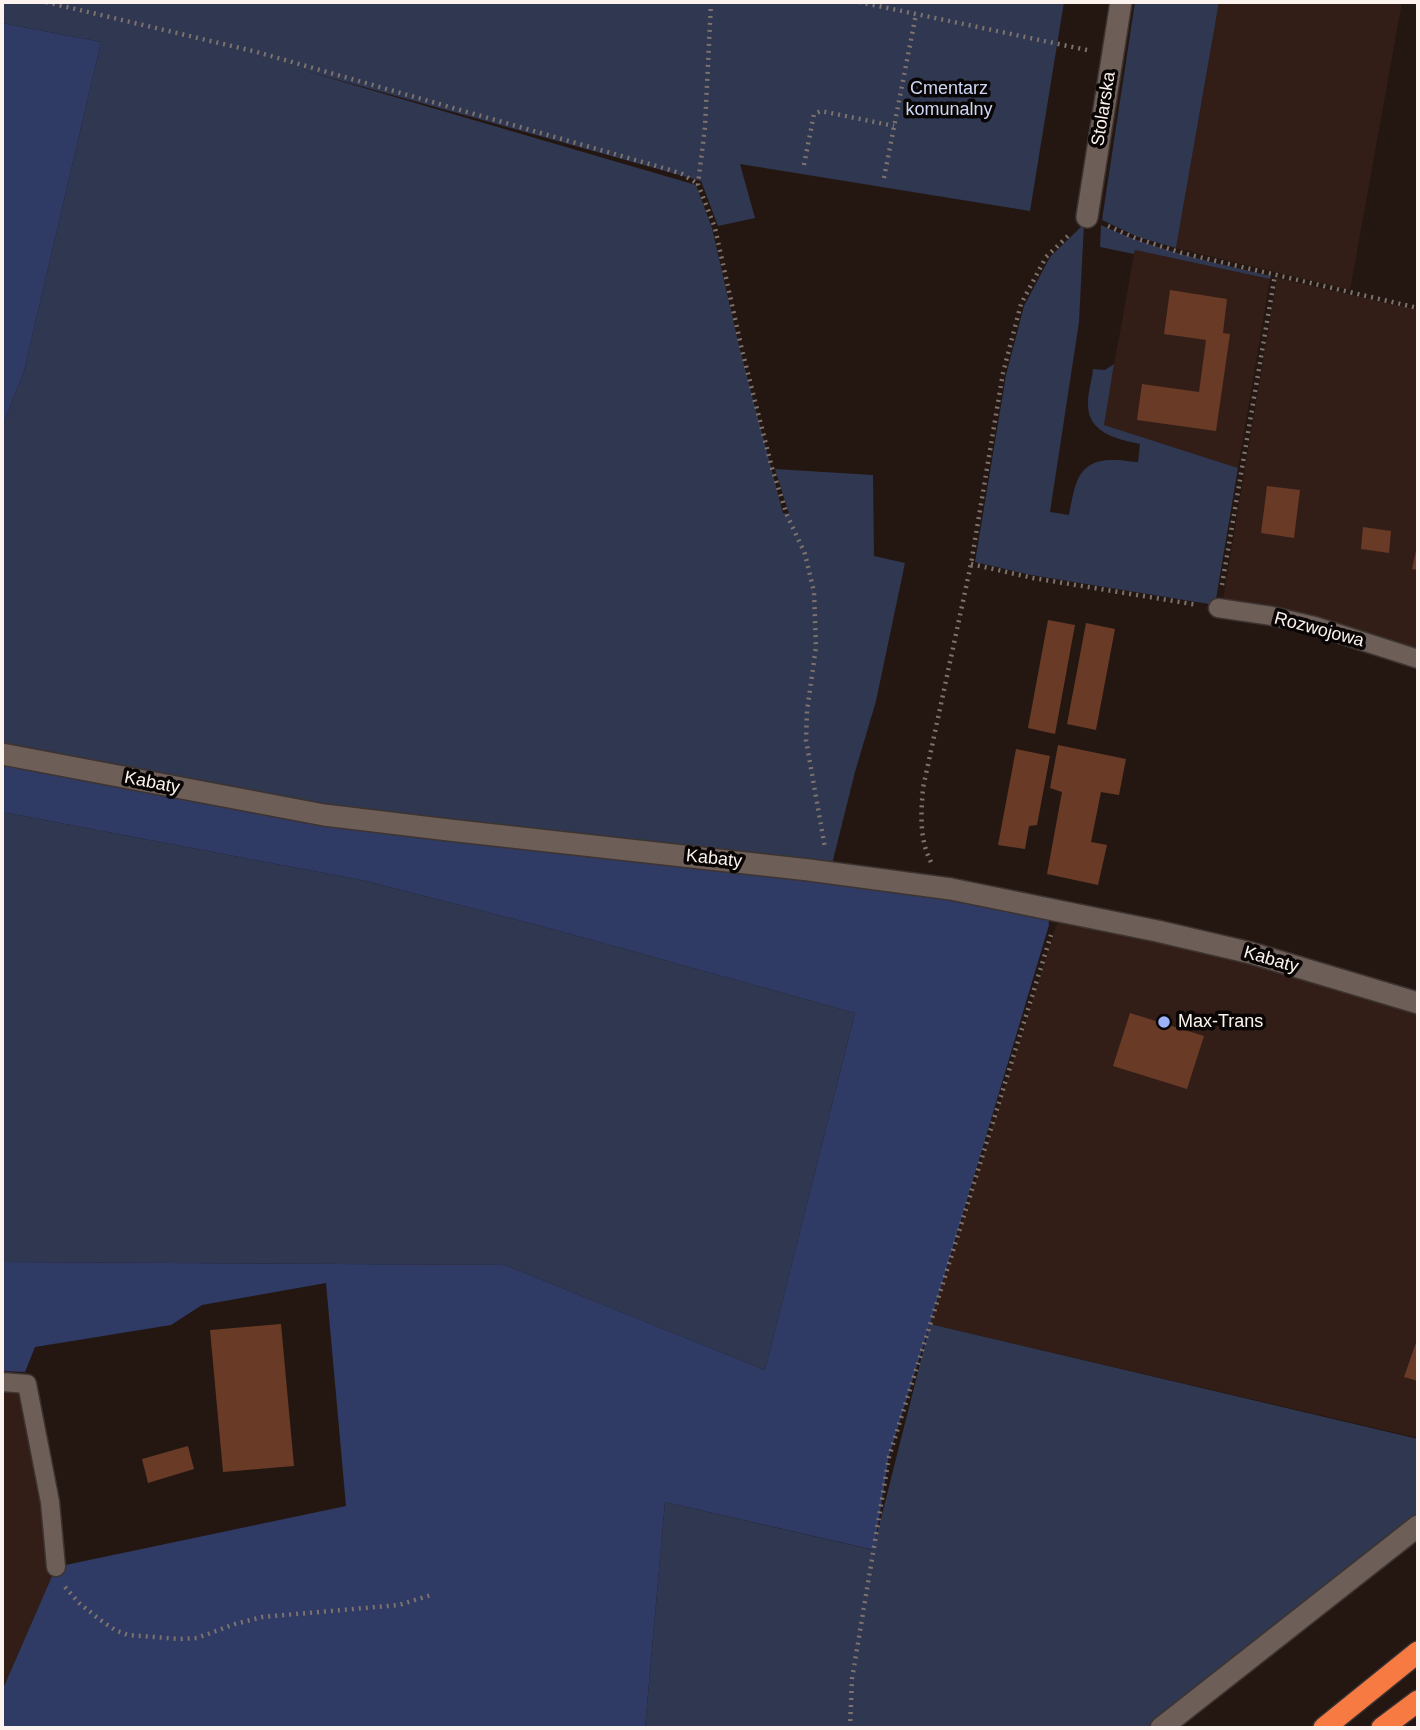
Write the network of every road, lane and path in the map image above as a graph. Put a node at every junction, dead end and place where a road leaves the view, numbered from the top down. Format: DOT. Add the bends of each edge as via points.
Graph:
graph roads {
  1 [pos="46,2"];
  2 [pos="711,2"];
  3 [pos="859,2"];
  4 [pos="1121,2"];
  5 [pos="916,14"];
  6 [pos="1112,54"];
  7 [pos="894,126"];
  8 [pos="804,165"];
  9 [pos="884,178"];
  10 [pos="698,184"];
  11 [pos="1087,217"];
  12 [pos="1275,275"];
  13 [pos="1418,308"];
  14 [pos="971,564"];
  15 [pos="1218,608"];
  16 [pos="1418,659"];
  17 [pos="2,754"];
  18 [pos="829,873"];
  19 [pos="945,888"];
  20 [pos="1058,910"];
  21 [pos="1418,1003"];
  22 [pos="2,1382"];
  23 [pos="1418,1526"];
  24 [pos="56,1567"];
  25 [pos="430,1595"];
  26 [pos="1418,1652"];
  27 [pos="1418,1701"];
  28 [pos="850,1728"];
  29 [pos="1161,1728"];
  30 [pos="1324,1728"];
  31 [pos="1382,1728"];
  1 -- 10 [label="path" via="270,56 667,169"];
  2 -- 10 [label="path"];
  3 -- 5 [label="path"];
  4 -- 6 [label="street, Stolarska"];
  5 -- 6 [label="path"];
  5 -- 7 [label="path"];
  6 -- 11 [label="street, Stolarska"];
  7 -- 8 [label="path" via="821,111 814,114"];
  7 -- 9 [label="path"];
  10 -- 18 [label="path" via="715,228 772,468 805,554 814,592 816,647 806,740"];
  11 -- 12 [label="path" via="1135,239"];
  11 -- 14 [label="path" via="1046,257 1021,304 1003,373"];
  12 -- 13 [label="path"];
  12 -- 15 [label="path"];
  14 -- 15 [label="path"];
  14 -- 19 [label="path" via="920,821 928,855"];
  15 -- 16 [label="lane, Rozwojowa" via="1315,626"];
  17 -- 18 [label="street, Kabaty" via="324,815"];
  18 -- 19 [label="street, Kabaty"];
  19 -- 20 [label="street, Kabaty"];
  20 -- 21 [label="street, Kabaty" via="1251,953"];
  20 -- 28 [label="path" via="889,1457 852,1679"];
  22 -- 24 [label="lane" via="27,1384 50,1502"];
  23 -- 29 [label="street"];
  24 -- 25 [label="path" via="66,1589 99,1619 128,1635 158,1638 197,1638 262,1617 399,1605"];
  26 -- 30 [label="highway"];
  27 -- 31 [label="highway"];
}
